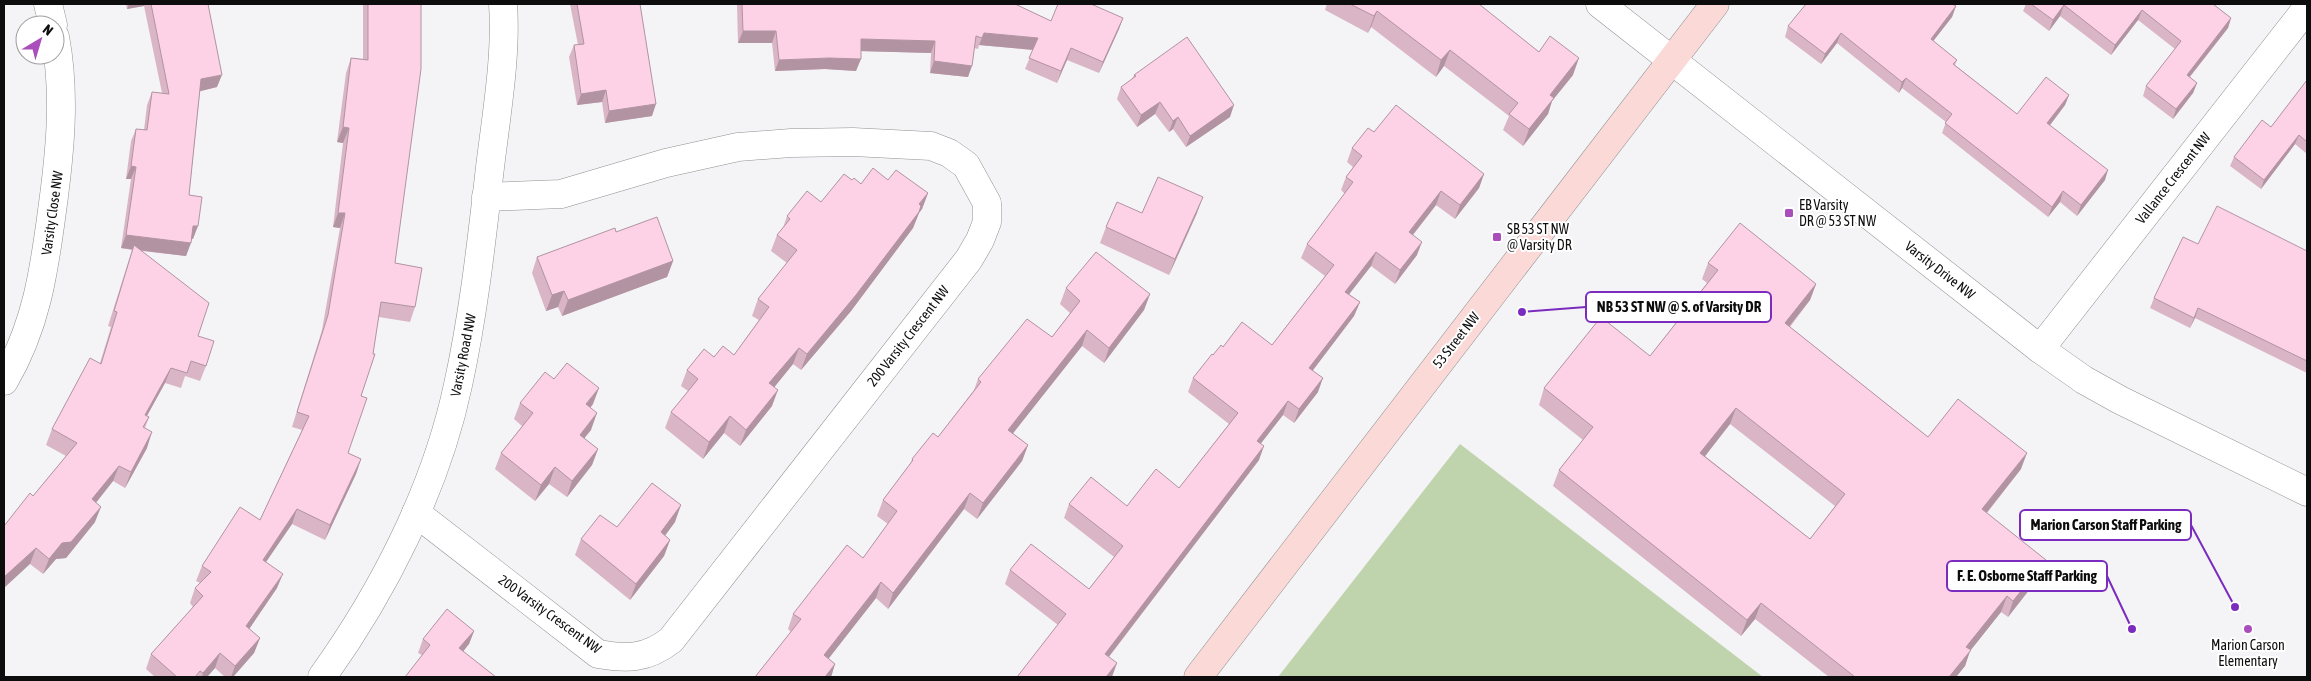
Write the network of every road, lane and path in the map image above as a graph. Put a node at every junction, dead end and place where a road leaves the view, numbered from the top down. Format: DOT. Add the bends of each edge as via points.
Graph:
graph roads {
  1 [pos="503,4"];
  2 [pos="1600,4"];
  3 [pos="1715,4"];
  4 [pos="2307,8"];
  5 [pos="1672,60"];
  6 [pos="58,65"];
  7 [pos="486,197"];
  8 [pos="2040,349"];
  9 [pos="4,381"];
  10 [pos="2307,492"];
  11 [pos="416,513"];
  12 [pos="322,677"];
  13 [pos="1198,677"];
  1 -- 7 [label="street, Varsity Road NW" via="501,66"];
  2 -- 5 [label="street, Varsity Drive NW"];
  3 -- 5 [label="street, 53 Street NW"];
  4 -- 8 [label="street, Vallance Crescent NW"];
  5 -- 8 [label="street, Varsity Drive NW"];
  5 -- 13 [label="street, 53 Street NW"];
  6 -- 9 [label="street, Varsity Close NW" via="62,100 59,164 40,293"];
  7 -- 11 [label="street, Varsity Road NW" via="469,331 458,387"];
  7 -- 11 [label="street, 200 Varsity Crescent NW" via="562,194 666,163 738,147 791,143 908,144 931,146 966,165 987,203 987,222 969,259 671,640 661,648 622,658 598,654"];
  8 -- 10 [label="street, Varsity Drive NW" via="2120,400"];
  11 -- 12 [label="street, Varsity Road NW" via="373,599"];
}
